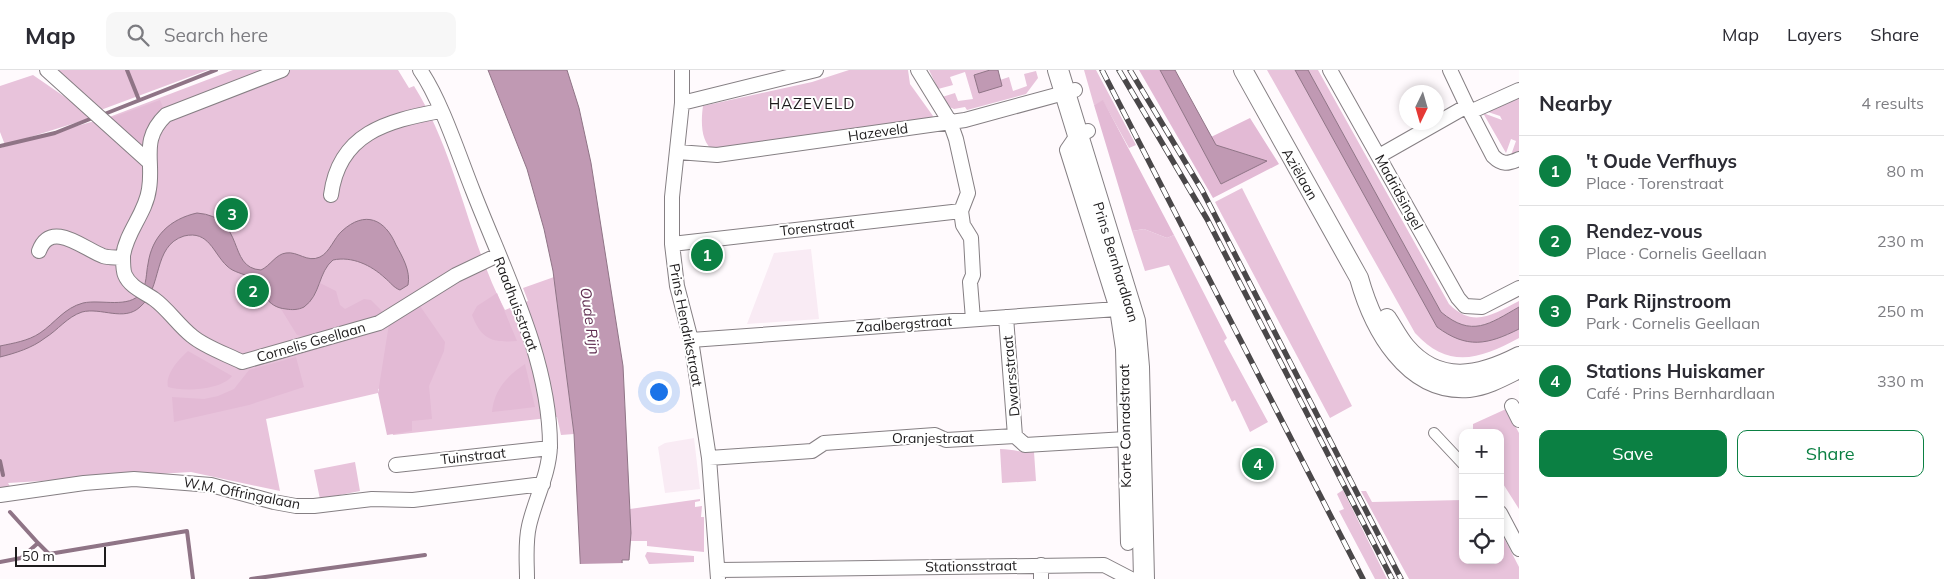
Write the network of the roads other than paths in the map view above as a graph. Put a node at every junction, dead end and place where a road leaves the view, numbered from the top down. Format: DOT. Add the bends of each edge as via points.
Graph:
graph roads {
  1 [pos="47,70"];
  2 [pos="282,70"];
  3 [pos="420,70"];
  4 [pos="682,70"];
  5 [pos="816,70"];
  6 [pos="918,70"];
  7 [pos="1058,70"];
  8 [pos="1069,70"];
  9 [pos="1243,70"];
  10 [pos="1330,70"];
  11 [pos="1450,70"];
  12 [pos="1519,90"];
  13 [pos="1070,91"];
  14 [pos="682,103"];
  15 [pos="1468,109"];
  16 [pos="440,111"];
  17 [pos="950,122"];
  18 [pos="1083,133"];
  19 [pos="678,152"];
  20 [pos="1379,156"];
  21 [pos="1519,160"];
  22 [pos="148,161"];
  23 [pos="331,195"];
  24 [pos="961,211"];
  25 [pos="672,244"];
  26 [pos="39,251"];
  27 [pos="498,256"];
  28 [pos="123,258"];
  29 [pos="1359,278"];
  30 [pos="1519,288"];
  31 [pos="1117,309"];
  32 [pos="1006,317"];
  33 [pos="973,319"];
  34 [pos="691,340"];
  35 [pos="1519,356"];
  36 [pos="1519,369"];
  37 [pos="1512,406"];
  38 [pos="1519,420"];
  39 [pos="1434,433"];
  40 [pos="1016,436"];
  41 [pos="1126,439"];
  42 [pos="550,448"];
  43 [pos="709,458"];
  44 [pos="1459,460"];
  45 [pos="396,464"];
  46 [pos="543,484"];
  47 [pos="0,495"];
  48 [pos="1503,519"];
  49 [pos="1128,543"];
  50 [pos="1519,549"];
  51 [pos="1042,564"];
  52 [pos="718,574"];
  53 [pos="526,579"];
  54 [pos="1041,579"];
  55 [pos="1131,579"];
  56 [pos="1144,579"];
  57 [pos="1157,579"];
  1 -- 22 [label="street"];
  2 -- 22 [label="street" via="166,116 149,142"];
  3 -- 16 [label="street, Raadhuisstraat"];
  4 -- 14 [label="street, Prins Hendrikstraat"];
  5 -- 14 [label="street"];
  6 -- 17 [label="street"];
  7 -- 13 [label="main road, Prins Bernhardlaan"];
  8 -- 13 [label="main road, Prins Bernhardlaan"];
  9 -- 29 [label="street, Aziëlaan"];
  10 -- 20 [label="street, Madridsingel"];
  11 -- 15 [label="street"];
  12 -- 15 [label="street"];
  13 -- 17 [label="street, Hazeveld"];
  13 -- 18 [label="main road, Prins Bernhardlaan"];
  14 -- 19 [label="street, Prins Hendrikstraat"];
  15 -- 20 [label="street"];
  15 -- 21 [label="street" via="1493,156 1508,164"];
  16 -- 23 [label="street" via="376,128 360,139 342,159 331,183"];
  16 -- 27 [label="street, Raadhuisstraat"];
  17 -- 19 [label="street, Hazeveld" via="717,155"];
  17 -- 24 [label="street" via="968,193"];
  18 -- 31 [label="street, Korte Conradstraat" via="1067,150"];
  18 -- 56 [label="main road, Prins Bernhardlaan" via="1136,332"];
  18 -- 57 [label="main road, Prins Bernhardlaan" via="1144,317 1150,374"];
  19 -- 25 [label="street, Prins Hendrikstraat" via="672,197"];
  20 -- 30 [label="street, Madridsingel" via="1465,306 1482,307"];
  22 -- 28 [label="street" via="151,176 149,195"];
  24 -- 25 [label="street, Torenstraat"];
  24 -- 33 [label="street" via="962,225 971,238"];
  25 -- 34 [label="street, Prins Hendrikstraat" via="677,286"];
  26 -- 28 [label="street" via="50,238 61,235 105,256"];
  27 -- 28 [label="street, Cornelis Geellaan" via="456,275 379,323 242,362 193,337 154,300 135,288 124,274"];
  27 -- 42 [label="street, Raadhuisstraat" via="532,342 546,403"];
  29 -- 35 [label="street, Aziëlaan" via="1372,291 1406,347 1420,360 1443,372 1484,372"];
  29 -- 36 [label="street, Aziëlaan" via="1365,298 1391,347 1406,366 1427,380 1468,388 1500,379"];
  31 -- 32 [label="street, Zaalbergstraat"];
  31 -- 41 [label="street, Korte Conradstraat" via="1123,349"];
  32 -- 33 [label="street, Zaalbergstraat"];
  32 -- 40 [label="street, Dwarsstraat"];
  33 -- 34 [label="street, Zaalbergstraat"];
  34 -- 43 [label="street, Prins Hendrikstraat"];
  37 -- 38 [label="street"];
  39 -- 44 [label="street"];
  40 -- 41 [label="street, Oranjestraat" via="1025,445"];
  40 -- 43 [label="street, Oranjestraat" via="946,440 934,435 824,443 812,450"];
  41 -- 49 [label="street, Korte Conradstraat"];
  42 -- 45 [label="street, Tuinstraat"];
  42 -- 46 [label="street, Raadhuisstraat"];
  43 -- 52 [label="street, Prins Hendrikstraat"];
  46 -- 47 [label="street, W.M. Offringalaan" via="413,500 372,499 314,506 274,502 211,484 134,479"];
  46 -- 53 [label="street, Raadhuisstraat" via="528,528"];
  48 -- 50 [label="street"];
  51 -- 52 [label="street, Stationsstraat"];
  51 -- 54 [label="street"];
  51 -- 55 [label="street, Stationsstraat" via="1104,565"];
}
